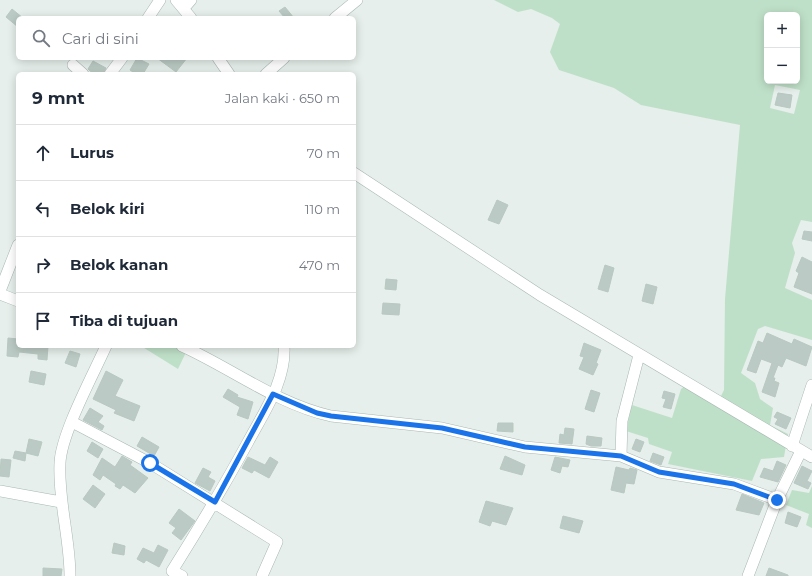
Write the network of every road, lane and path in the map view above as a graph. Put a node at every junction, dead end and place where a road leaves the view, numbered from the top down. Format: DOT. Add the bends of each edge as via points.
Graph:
graph roads {
  1 [pos="160,0"];
  2 [pos="357,0"];
  3 [pos="184,3"];
  4 [pos="149,16"];
  5 [pos="189,16"];
  6 [pos="337,16"];
  7 [pos="120,60"];
  8 [pos="219,60"];
  9 [pos="282,60"];
  10 [pos="73,65"];
  11 [pos="81,72"];
  12 [pos="112,72"];
  13 [pos="228,72"];
  14 [pos="268,72"];
  15 [pos="356,175"];
  16 [pos="16,250"];
  17 [pos="0,293"];
  18 [pos="16,300"];
  19 [pos="105,348"];
  20 [pos="186,348"];
  21 [pos="284,348"];
  22 [pos="639,355"];
  23 [pos="812,385"];
  24 [pos="273,394"];
  25 [pos="808,412"];
  26 [pos="72,422"];
  27 [pos="796,448"];
  28 [pos="621,456"];
  29 [pos="812,457"];
  30 [pos="0,491"];
  31 [pos="777,500"];
  32 [pos="61,502"];
  33 [pos="215,502"];
  34 [pos="70,576"];
  35 [pos="182,576"];
  36 [pos="262,576"];
  37 [pos="748,576"];
  1 -- 4 [label="street"];
  2 -- 6 [label="street"];
  3 -- 5 [label="street"];
  7 -- 12 [label="street"];
  8 -- 13 [label="street"];
  9 -- 14 [label="street"];
  10 -- 11 [label="street"];
  15 -- 22 [label="street" via="540,296"];
  16 -- 17 [label="street"];
  17 -- 18 [label="street"];
  19 -- 26 [label="street"];
  20 -- 24 [label="street"];
  21 -- 24 [label="street" via="283,368"];
  22 -- 27 [label="street"];
  22 -- 28 [label="street" via="622,421"];
  23 -- 25 [label="street"];
  24 -- 28 [label="street" via="317,413 331,416 442,428 525,447"];
  24 -- 33 [label="street"];
  25 -- 27 [label="street"];
  26 -- 32 [label="street" via="60,462"];
  26 -- 33 [label="street" via="150,463"];
  27 -- 29 [label="street"];
  27 -- 31 [label="street"];
  28 -- 31 [label="street" via="659,472 734,484"];
  30 -- 32 [label="street"];
  31 -- 37 [label="street"];
  32 -- 34 [label="street"];
  33 -- 35 [label="street" via="172,571"];
  33 -- 36 [label="street" via="277,542"];
}
